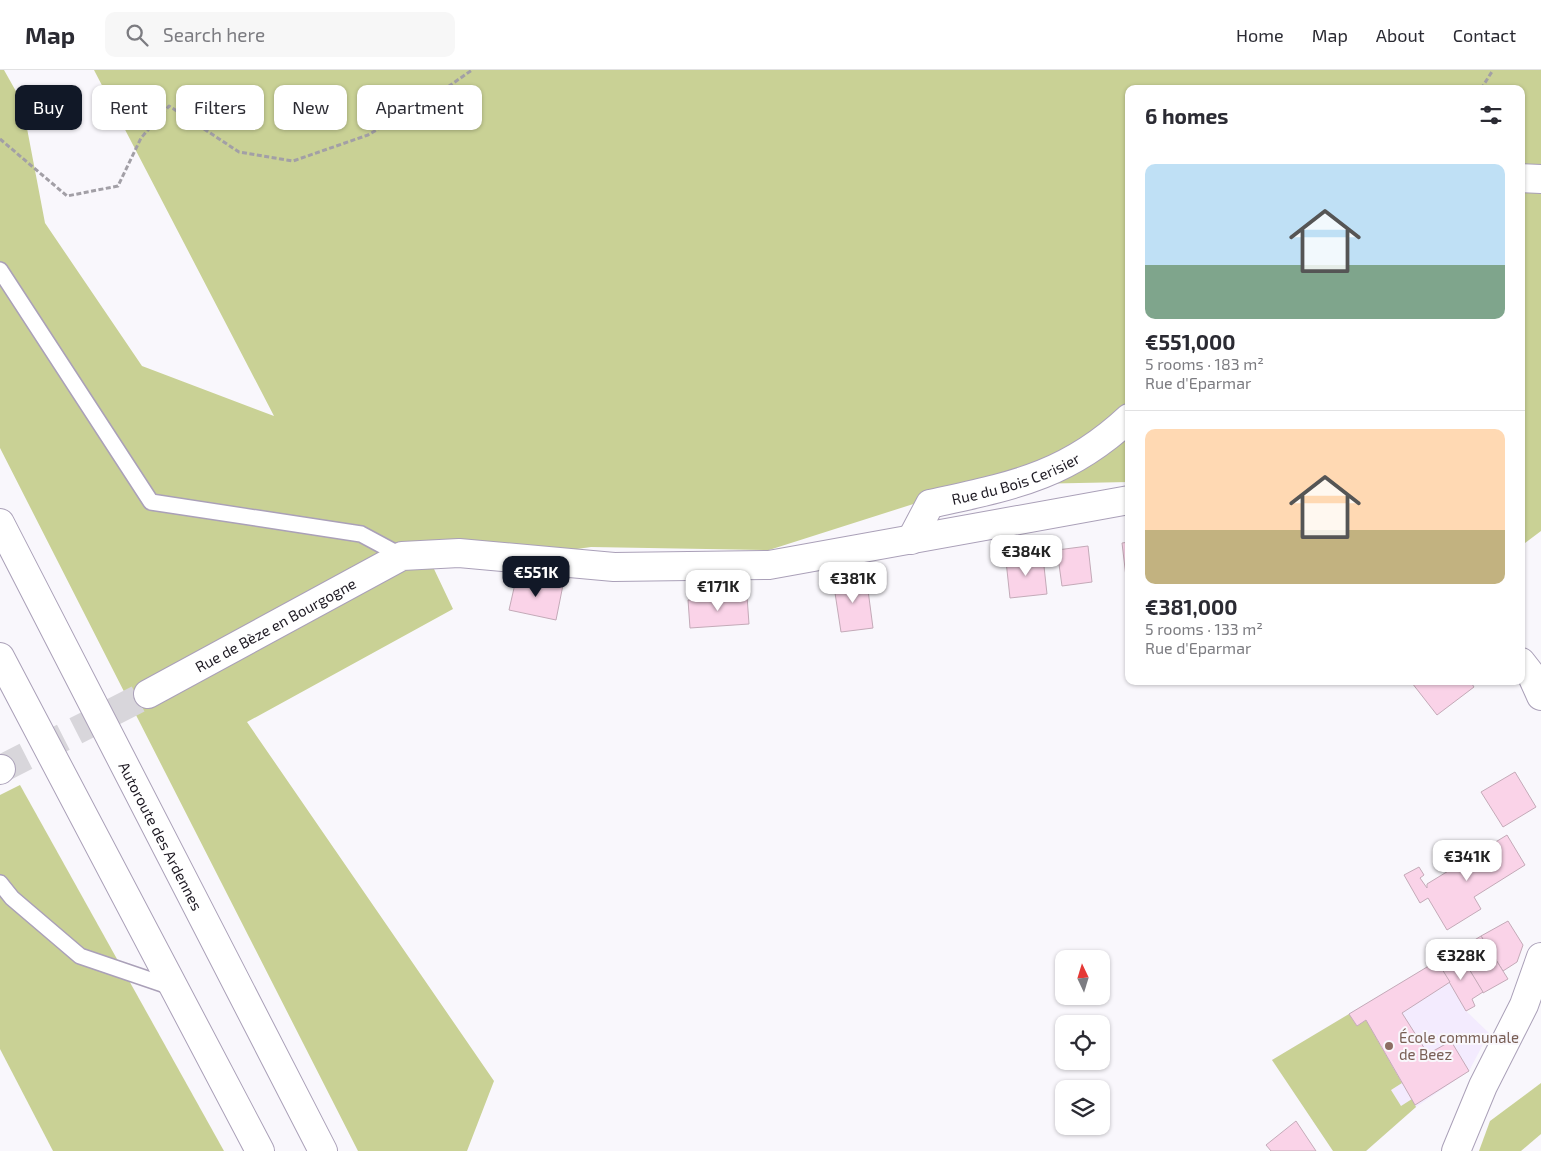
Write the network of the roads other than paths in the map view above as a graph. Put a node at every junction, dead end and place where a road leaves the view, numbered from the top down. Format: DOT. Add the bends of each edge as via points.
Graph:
graph roads {
  1 [pos="1525,178"];
  2 [pos="1541,179"];
  3 [pos="0,270"];
  4 [pos="1125,422"];
  5 [pos="1125,501"];
  6 [pos="0,523"];
  7 [pos="911,540"];
  8 [pos="402,556"];
  9 [pos="0,657"];
  10 [pos="1525,667"];
  11 [pos="148,694"];
  12 [pos="1541,696"];
  13 [pos="0,883"];
  14 [pos="1541,958"];
  15 [pos="174,988"];
  16 [pos="260,1151"];
  17 [pos="322,1151"];
  18 [pos="1456,1151"];
  1 -- 2 [label="main road"];
  3 -- 8 [label="lane" via="151,502 361,534"];
  4 -- 7 [label="main road, Rue du Bois Cerisier" via="1104,441 1068,464 994,490 930,504"];
  5 -- 7 [label="main road"];
  6 -- 17 [label="main road, Autoroute des Ardennes"];
  7 -- 8 [label="main road" via="769,565 614,567 459,552"];
  8 -- 11 [label="main road, Rue de Bèze en Bourgogne"];
  9 -- 15 [label="main road"];
  10 -- 12 [label="main road"];
  13 -- 15 [label="lane" via="12,898 80,956"];
  14 -- 18 [label="main road" via="1524,1005 1482,1086"];
  15 -- 16 [label="main road"];
}
